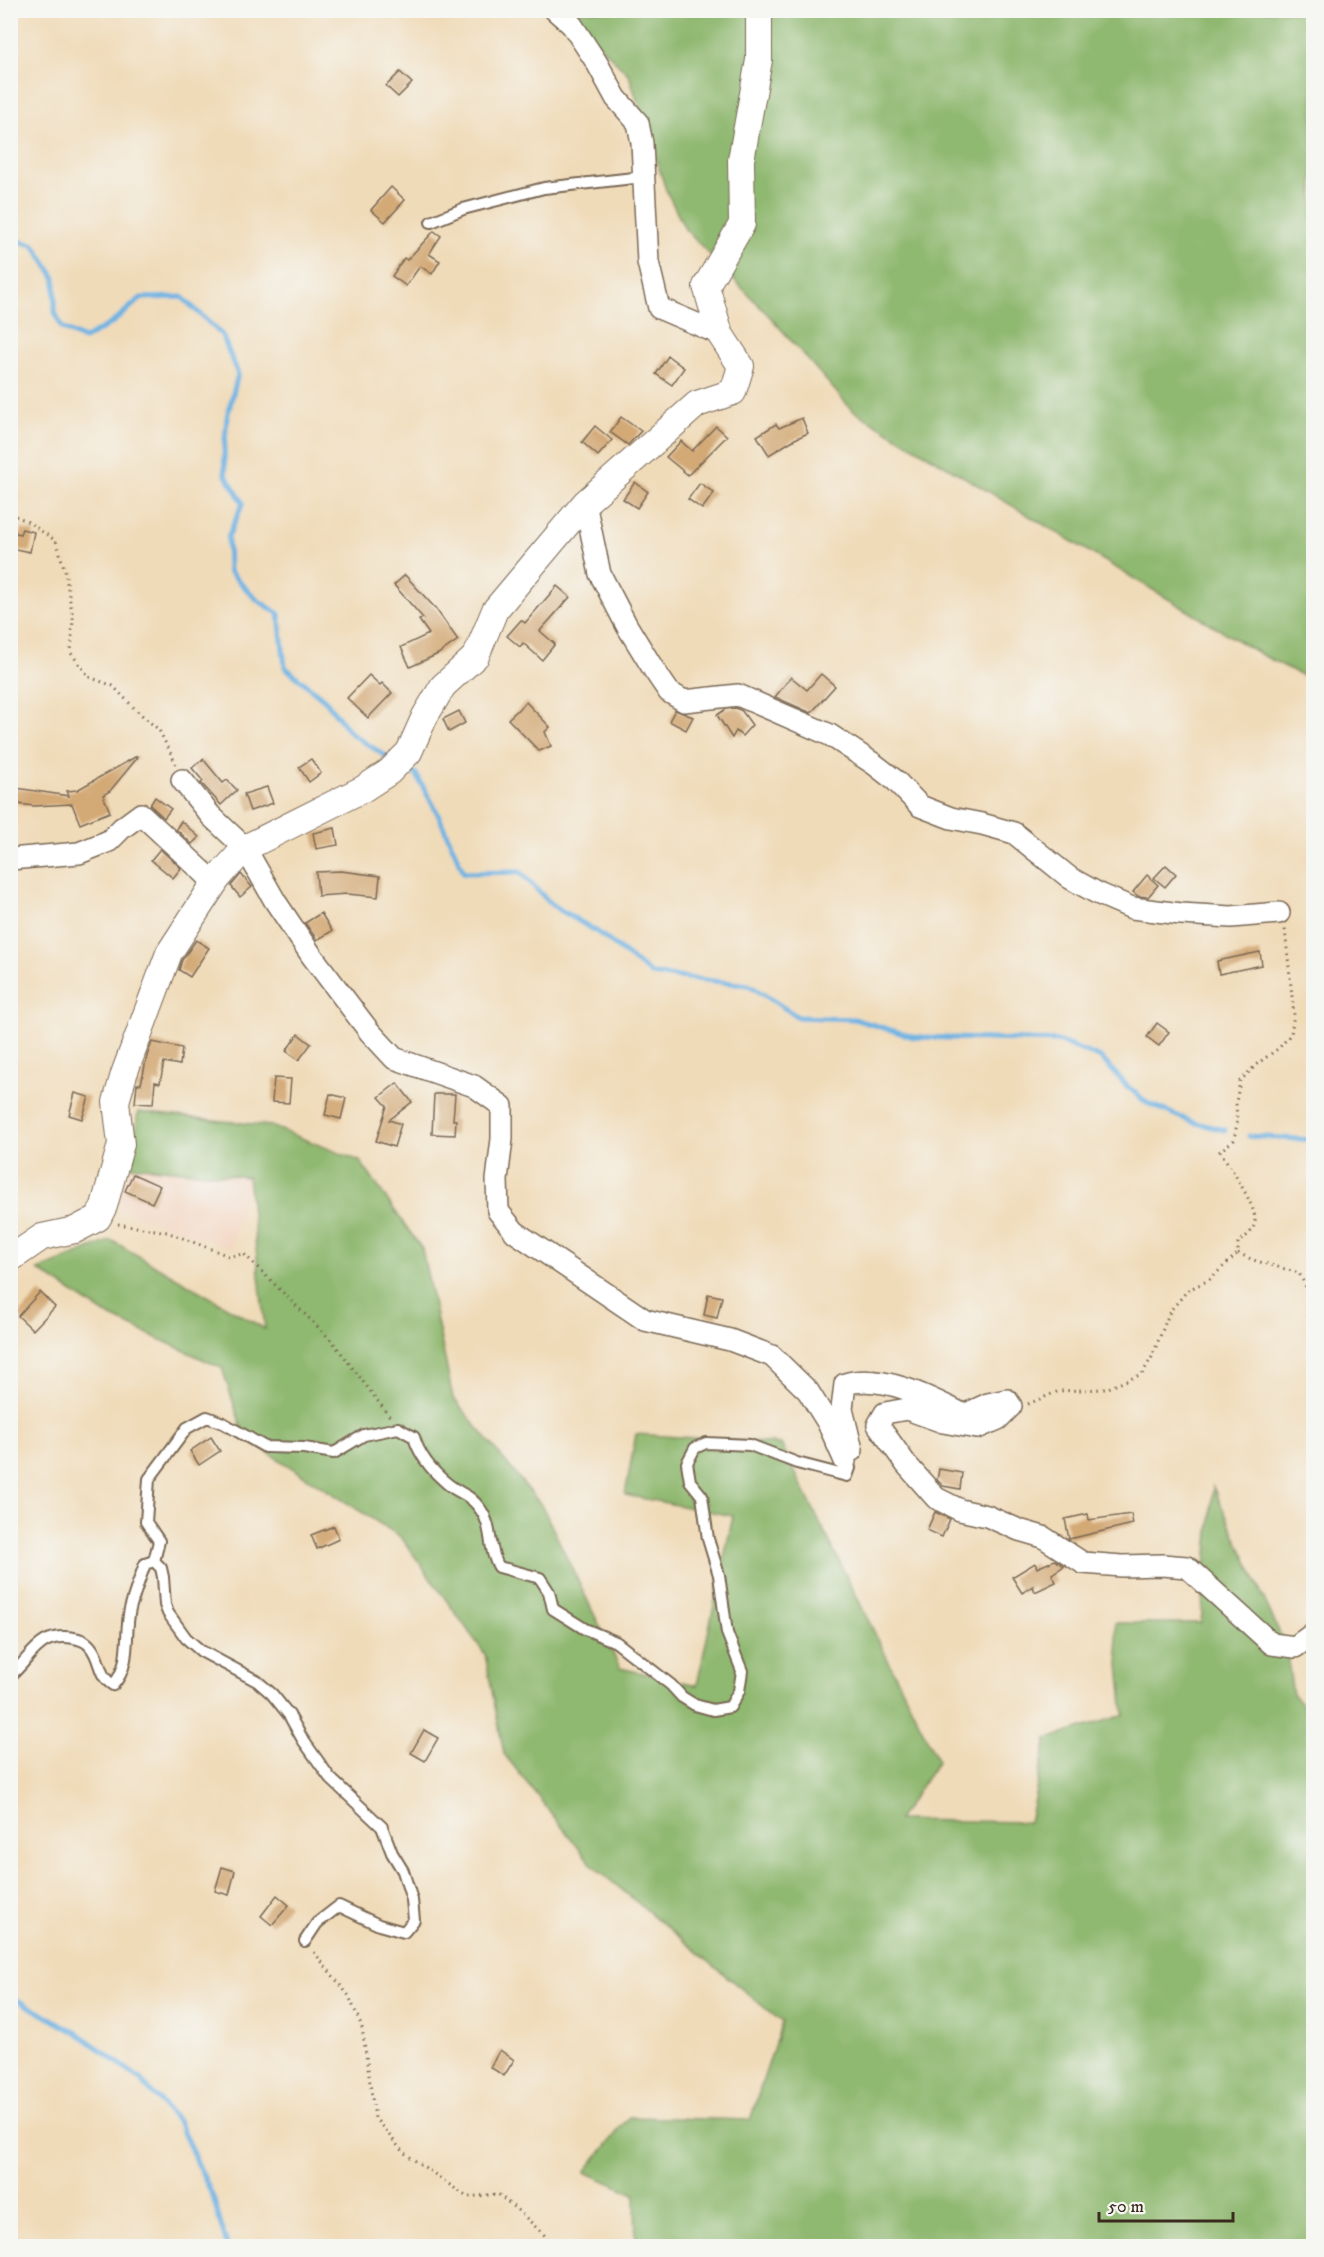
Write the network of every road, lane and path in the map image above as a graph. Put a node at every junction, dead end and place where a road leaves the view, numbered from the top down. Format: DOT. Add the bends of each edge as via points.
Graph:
graph roads {
  1 [pos="555,10"];
  2 [pos="759,10"];
  3 [pos="643,177"];
  4 [pos="430,222"];
  5 [pos="720,334"];
  6 [pos="585,503"];
  7 [pos="10,514"];
  8 [pos="182,780"];
  9 [pos="245,848"];
  10 [pos="10,859"];
  11 [pos="215,883"];
  12 [pos="1279,913"];
  13 [pos="98,1218"];
  14 [pos="1238,1253"];
  15 [pos="10,1259"];
  16 [pos="1314,1324"];
  17 [pos="1011,1406"];
  18 [pos="398,1428"];
  19 [pos="845,1461"];
  20 [pos="154,1561"];
  21 [pos="1314,1634"];
  22 [pos="10,1676"];
  23 [pos="305,1941"];
  24 [pos="555,2247"];
  1 -- 3 [label="street" via="572,25 616,98 638,123"];
  2 -- 5 [label="street" via="759,60 741,160 742,224 706,286"];
  3 -- 4 [label="lane" via="544,188 463,209"];
  3 -- 5 [label="street" via="648,262 659,308"];
  5 -- 6 [label="street" via="741,366 733,392 697,404"];
  6 -- 9 [label="street" via="495,610 476,656 443,686 409,752 389,772 363,789"];
  6 -- 12 [label="street" via="600,574 654,670 669,692 684,701 738,696 830,735 896,781 920,806 1014,833 1070,878 1132,908 1232,917"];
  7 -- 8 [label="path" via="56,541 73,618 71,654 88,677 113,686 159,730"];
  8 -- 9 [label="street" via="211,816"];
  9 -- 11 [label="street"];
  9 -- 19 [label="street" via="312,956 394,1058 474,1086 502,1106 498,1210 515,1232 645,1320 730,1340 772,1356 808,1391"];
  10 -- 11 [label="street" via="79,853 109,841 141,814"];
  11 -- 13 [label="street" via="169,953 124,1074 116,1102 122,1144"];
  12 -- 14 [label="path" via="1285,927 1294,1015 1291,1034 1240,1081 1234,1140 1220,1151 1255,1219 1251,1233 1238,1242"];
  13 -- 15 [label="street" via="75,1230 42,1237"];
  13 -- 18 [label="path" via="167,1232 229,1256 244,1254 332,1341"];
  14 -- 16 [label="path" via="1299,1273 1307,1289 1307,1318"];
  14 -- 17 [label="path" via="1209,1280 1188,1290 1170,1311 1143,1374 1106,1389 1059,1391 1032,1403"];
  17 -- 19 [label="street" via="1007,1400 964,1415 907,1389 877,1383 845,1384 842,1409 852,1450"];
  17 -- 21 [label="street" via="998,1419 977,1428 943,1422 907,1409 885,1413 878,1425 936,1498 960,1510 1043,1537 1083,1563 1187,1567 1272,1644 1295,1647"];
  18 -- 19 [label="lane" via="414,1437 418,1452 449,1485 471,1497 483,1513 499,1567 540,1578 553,1609 616,1642 695,1706 713,1710 730,1707 739,1691 742,1671 727,1633 702,1496 690,1481 687,1463 695,1448 706,1443 750,1444 797,1463 847,1476 850,1468"];
  18 -- 20 [label="lane" via="364,1435 333,1453 265,1447 207,1417 187,1428 149,1479 146,1522 159,1541"];
  20 -- 22 [label="lane" via="145,1564 142,1573 130,1610 123,1668 113,1685 105,1680 91,1647 84,1640 66,1637 38,1645"];
  20 -- 23 [label="lane" via="161,1568 165,1605 173,1623 193,1645 257,1681 278,1700 330,1778 382,1827 403,1871 414,1920 404,1932 339,1906 317,1923"];
  23 -- 24 [label="path" via="349,1996 362,2027 375,2118 403,2152 467,2197 498,2194"];
}
